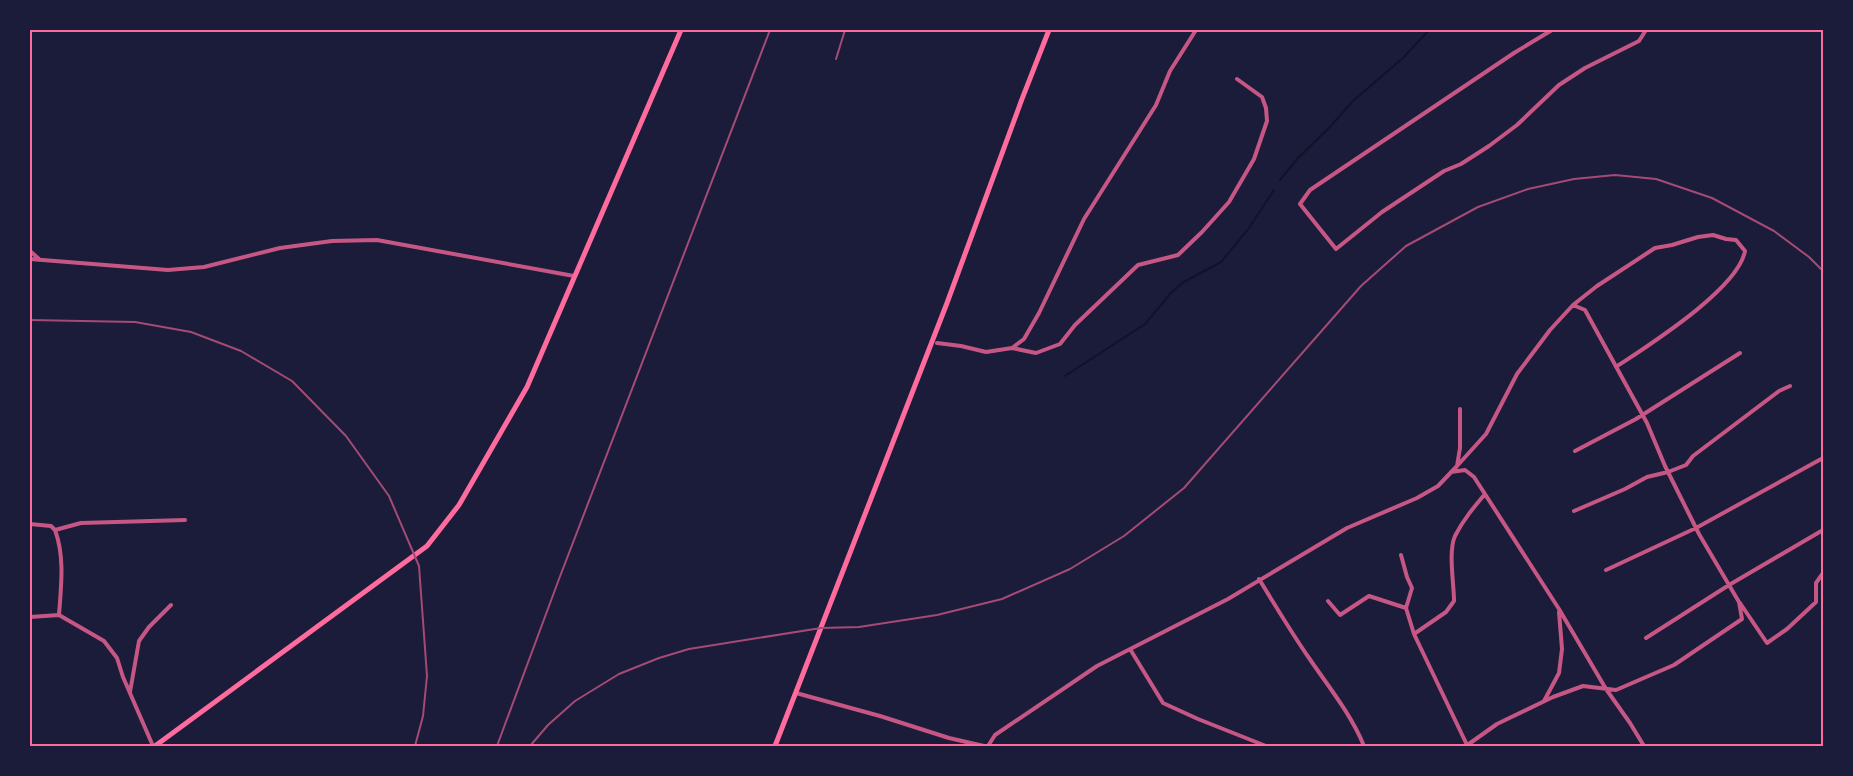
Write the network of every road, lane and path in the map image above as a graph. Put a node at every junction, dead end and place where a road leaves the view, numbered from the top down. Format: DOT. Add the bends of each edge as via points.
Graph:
graph roads {
  1 [pos="680,30"];
  2 [pos="1050,30"];
  3 [pos="1196,30"];
  4 [pos="1552,30"];
  5 [pos="1646,30"];
  6 [pos="1237,79"];
  7 [pos="30,251"];
  8 [pos="30,259"];
  9 [pos="40,260"];
  10 [pos="574,276"];
  11 [pos="1573,305"];
  12 [pos="937,343"];
  13 [pos="1012,348"];
  14 [pos="1740,353"];
  15 [pos="1616,367"];
  16 [pos="1790,386"];
  17 [pos="1460,409"];
  18 [pos="1643,414"];
  19 [pos="1575,451"];
  20 [pos="1823,458"];
  21 [pos="1456,466"];
  22 [pos="1451,472"];
  23 [pos="1668,472"];
  24 [pos="1485,494"];
  25 [pos="1574,511"];
  26 [pos="185,520"];
  27 [pos="30,524"];
  28 [pos="1696,528"];
  29 [pos="56,530"];
  30 [pos="1823,530"];
  31 [pos="1401,556"];
  32 [pos="1606,570"];
  33 [pos="1823,573"];
  34 [pos="1259,579"];
  35 [pos="1729,585"];
  36 [pos="1328,601"];
  37 [pos="1739,602"];
  38 [pos="172,605"];
  39 [pos="1406,608"];
  40 [pos="1559,609"];
  41 [pos="59,615"];
  42 [pos="30,617"];
  43 [pos="1414,634"];
  44 [pos="1646,638"];
  45 [pos="1130,649"];
  46 [pos="1606,689"];
  47 [pos="130,692"];
  48 [pos="796,693"];
  49 [pos="1543,702"];
  50 [pos="958,740"];
  51 [pos="154,746"];
  52 [pos="775,746"];
  53 [pos="956,746"];
  54 [pos="984,746"];
  55 [pos="988,746"];
  56 [pos="1266,746"];
  57 [pos="1364,746"];
  58 [pos="1467,746"];
  59 [pos="1644,746"];
  1 -- 10 [label="main road"];
  2 -- 48 [label="main road"];
  3 -- 13 [label="street" via="1170,71 1156,105 1084,219 1024,339"];
  4 -- 5 [label="street" via="1310,190 1300,204 1336,248 1382,212 1489,146 1559,85 1584,68 1639,41"];
  6 -- 13 [label="street" via="1262,97 1267,121 1254,159 1228,202 1178,255 1138,265 1074,325 1060,344 1036,354"];
  7 -- 9 [label="street"];
  8 -- 9 [label="street"];
  9 -- 10 [label="street" via="168,270 204,267 289,247 332,241 377,240"];
  10 -- 51 [label="main road" via="527,387 459,504 427,546"];
  11 -- 15 [label="street" via="1585,310"];
  11 -- 15 [label="street" via="1656,248 1713,235 1736,240 1745,251 1743,261 1717,292 1670,331"];
  11 -- 21 [label="street" via="1517,374 1486,434"];
  12 -- 13 [label="street" via="986,352"];
  14 -- 18 [label="street"];
  15 -- 18 [label="street"];
  16 -- 23 [label="street" via="1693,456 1686,465"];
  17 -- 21 [label="street" via="1460,448"];
  18 -- 19 [label="street"];
  18 -- 23 [label="street"];
  20 -- 28 [label="street"];
  21 -- 22 [label="street"];
  22 -- 24 [label="street" via="1465,470"];
  22 -- 34 [label="street" via="1438,486 1417,498 1347,528"];
  23 -- 25 [label="street" via="1647,477"];
  23 -- 28 [label="street"];
  24 -- 40 [label="street"];
  24 -- 43 [label="street" via="1455,537 1454,601 1446,612"];
  26 -- 29 [label="street" via="81,523"];
  27 -- 29 [label="street" via="51,526"];
  28 -- 32 [label="street"];
  28 -- 35 [label="street"];
  29 -- 41 [label="street" via="62,566"];
  30 -- 35 [label="street"];
  31 -- 39 [label="street" via="1412,588"];
  33 -- 37 [label="street" via="1816,583 1816,602 1767,643"];
  34 -- 45 [label="street" via="1228,599"];
  34 -- 57 [label="street" via="1342,706"];
  35 -- 37 [label="street"];
  35 -- 44 [label="street"];
  36 -- 39 [label="street" via="1340,615 1369,596"];
  37 -- 46 [label="street" via="1742,619 1674,665 1616,690"];
  38 -- 47 [label="street" via="140,640"];
  39 -- 43 [label="street"];
  40 -- 46 [label="street"];
  40 -- 49 [label="street" via="1562,650 1559,673"];
  41 -- 42 [label="street"];
  41 -- 47 [label="street" via="104,641 117,658"];
  43 -- 58 [label="street"];
  45 -- 55 [label="street" via="1097,666 995,735"];
  45 -- 56 [label="street" via="1163,703"];
  46 -- 49 [label="street" via="1583,686"];
  46 -- 59 [label="street"];
  47 -- 51 [label="street"];
  48 -- 50 [label="street"];
  48 -- 52 [label="main road"];
  49 -- 58 [label="street" via="1498,724"];
  50 -- 53 [label="street"];
  50 -- 54 [label="street"];
}
